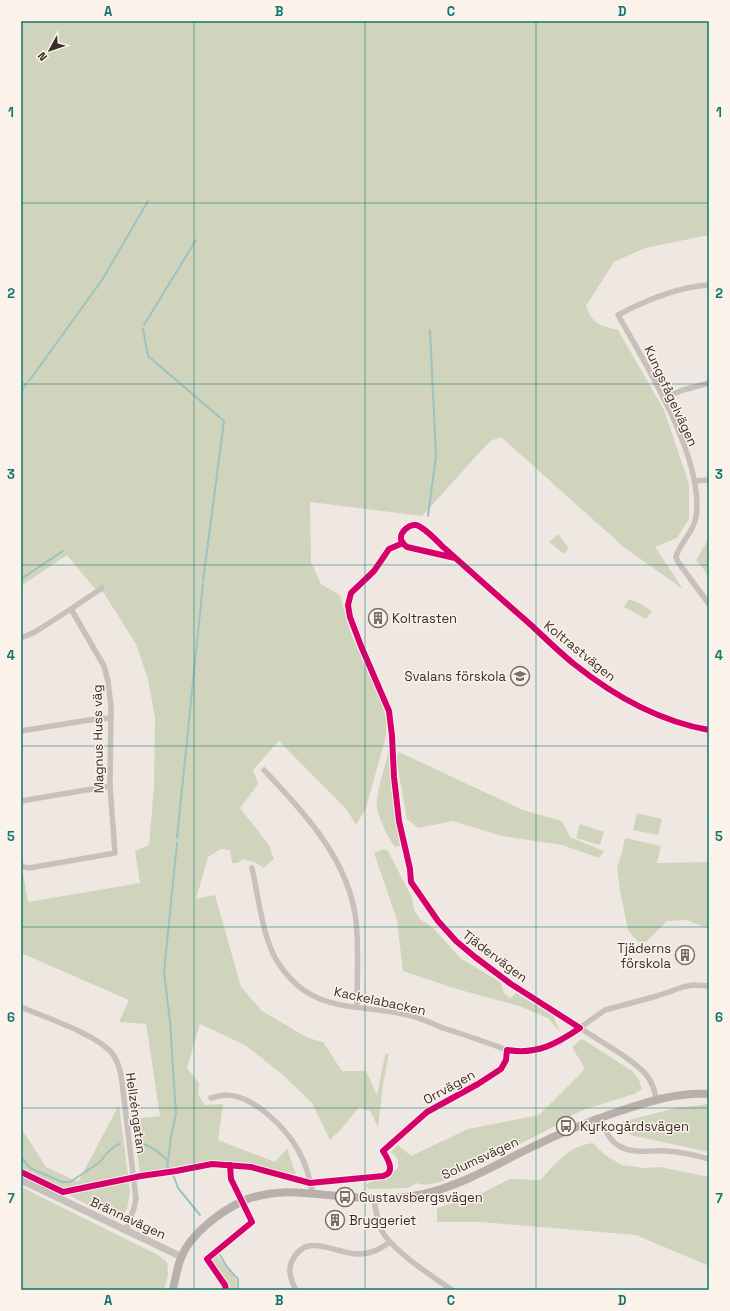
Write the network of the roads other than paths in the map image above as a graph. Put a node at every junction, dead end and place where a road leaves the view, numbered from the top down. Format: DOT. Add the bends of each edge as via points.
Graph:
graph roads {
  1 [pos="709,285"];
  2 [pos="709,383"];
  3 [pos="663,398"];
  4 [pos="709,480"];
  5 [pos="694,481"];
  6 [pos="387,552"];
  7 [pos="455,558"];
  8 [pos="102,588"];
  9 [pos="709,604"];
  10 [pos="71,609"];
  11 [pos="21,638"];
  12 [pos="111,718"];
  13 [pos="709,730"];
  14 [pos="21,731"];
  15 [pos="264,770"];
  16 [pos="110,786"];
  17 [pos="21,801"];
  18 [pos="21,865"];
  19 [pos="252,868"];
  20 [pos="709,986"];
  21 [pos="21,1007"];
  22 [pos="357,1007"];
  23 [pos="580,1028"];
  24 [pos="506,1050"];
  25 [pos="709,1094"];
  26 [pos="211,1098"];
  27 [pos="656,1099"];
  28 [pos="600,1118"];
  29 [pos="394,1141"];
  30 [pos="709,1158"];
  31 [pos="21,1180"];
  32 [pos="313,1194"];
  33 [pos="373,1198"];
  34 [pos="126,1230"];
  35 [pos="390,1242"];
  36 [pos="182,1257"];
  37 [pos="173,1290"];
  38 [pos="296,1290"];
  39 [pos="452,1290"];
  1 -- 3 [label="street, Kungsfågelvägen" via="663,294 618,315"];
  2 -- 3 [label="street"];
  3 -- 5 [label="street, Kungsfågelvägen" via="681,438"];
  4 -- 5 [label="street"];
  5 -- 9 [label="street, Kungsfågelvägen" via="696,518 676,557"];
  6 -- 23 [label="street, Tjädervägen" via="374,571 351,594 348,605 361,646 389,711 399,821 410,869 410,880 438,921 456,941 511,984"];
  7 -- 7 [label="street, Koltrastvägen" via="416,525 405,529 402,534 401,539 407,547"];
  7 -- 13 [label="street, Koltrastvägen" via="573,663 615,694 666,719"];
  8 -- 10 [label="street"];
  10 -- 11 [label="street"];
  10 -- 12 [label="street, Magnus Huss väg" via="104,666"];
  12 -- 14 [label="street"];
  12 -- 16 [label="street, Magnus Huss väg"];
  15 -- 22 [label="street" via="325,841 337,859 346,881 356,920"];
  16 -- 17 [label="street"];
  16 -- 18 [label="street, Magnus Huss väg" via="115,853 29,868"];
  19 -- 22 [label="street, Kackelabacken" via="269,945 286,974 307,994 321,1000"];
  20 -- 23 [label="street" via="682,987 605,1010"];
  21 -- 34 [label="street, Hellzéngatan" via="92,1037 109,1049 118,1064 136,1199"];
  22 -- 24 [label="street, Kackelabacken" via="412,1016"];
  23 -- 24 [label="street, Kackelabacken" via="546,1048 518,1052"];
  23 -- 27 [label="street, Tjädervägen" via="640,1067 651,1081"];
  24 -- 29 [label="street, Orrvägen" via="506,1060 501,1069 427,1112"];
  25 -- 27 [label="main road, Solumsvägen"];
  26 -- 32 [label="street" via="235,1096 247,1100 271,1116 298,1150 309,1174"];
  27 -- 28 [label="main road, Solumsvägen"];
  28 -- 30 [label="street" via="612,1141 628,1150 679,1152"];
  28 -- 33 [label="main road, Solumsvägen" via="454,1185 406,1197"];
  31 -- 34 [label="street, Brännavägen"];
  32 -- 33 [label="main road, Solumsvägen"];
  32 -- 36 [label="main road, Solumsvägen" via="284,1192 254,1197 242,1202 204,1226"];
  33 -- 35 [label="street" via="381,1229"];
  34 -- 36 [label="street, Brännavägen"];
  35 -- 38 [label="street" via="375,1251 360,1254 321,1245 305,1247 295,1256 289,1271"];
  35 -- 39 [label="street"];
  36 -- 37 [label="main road, Solumsvägen"];
}
